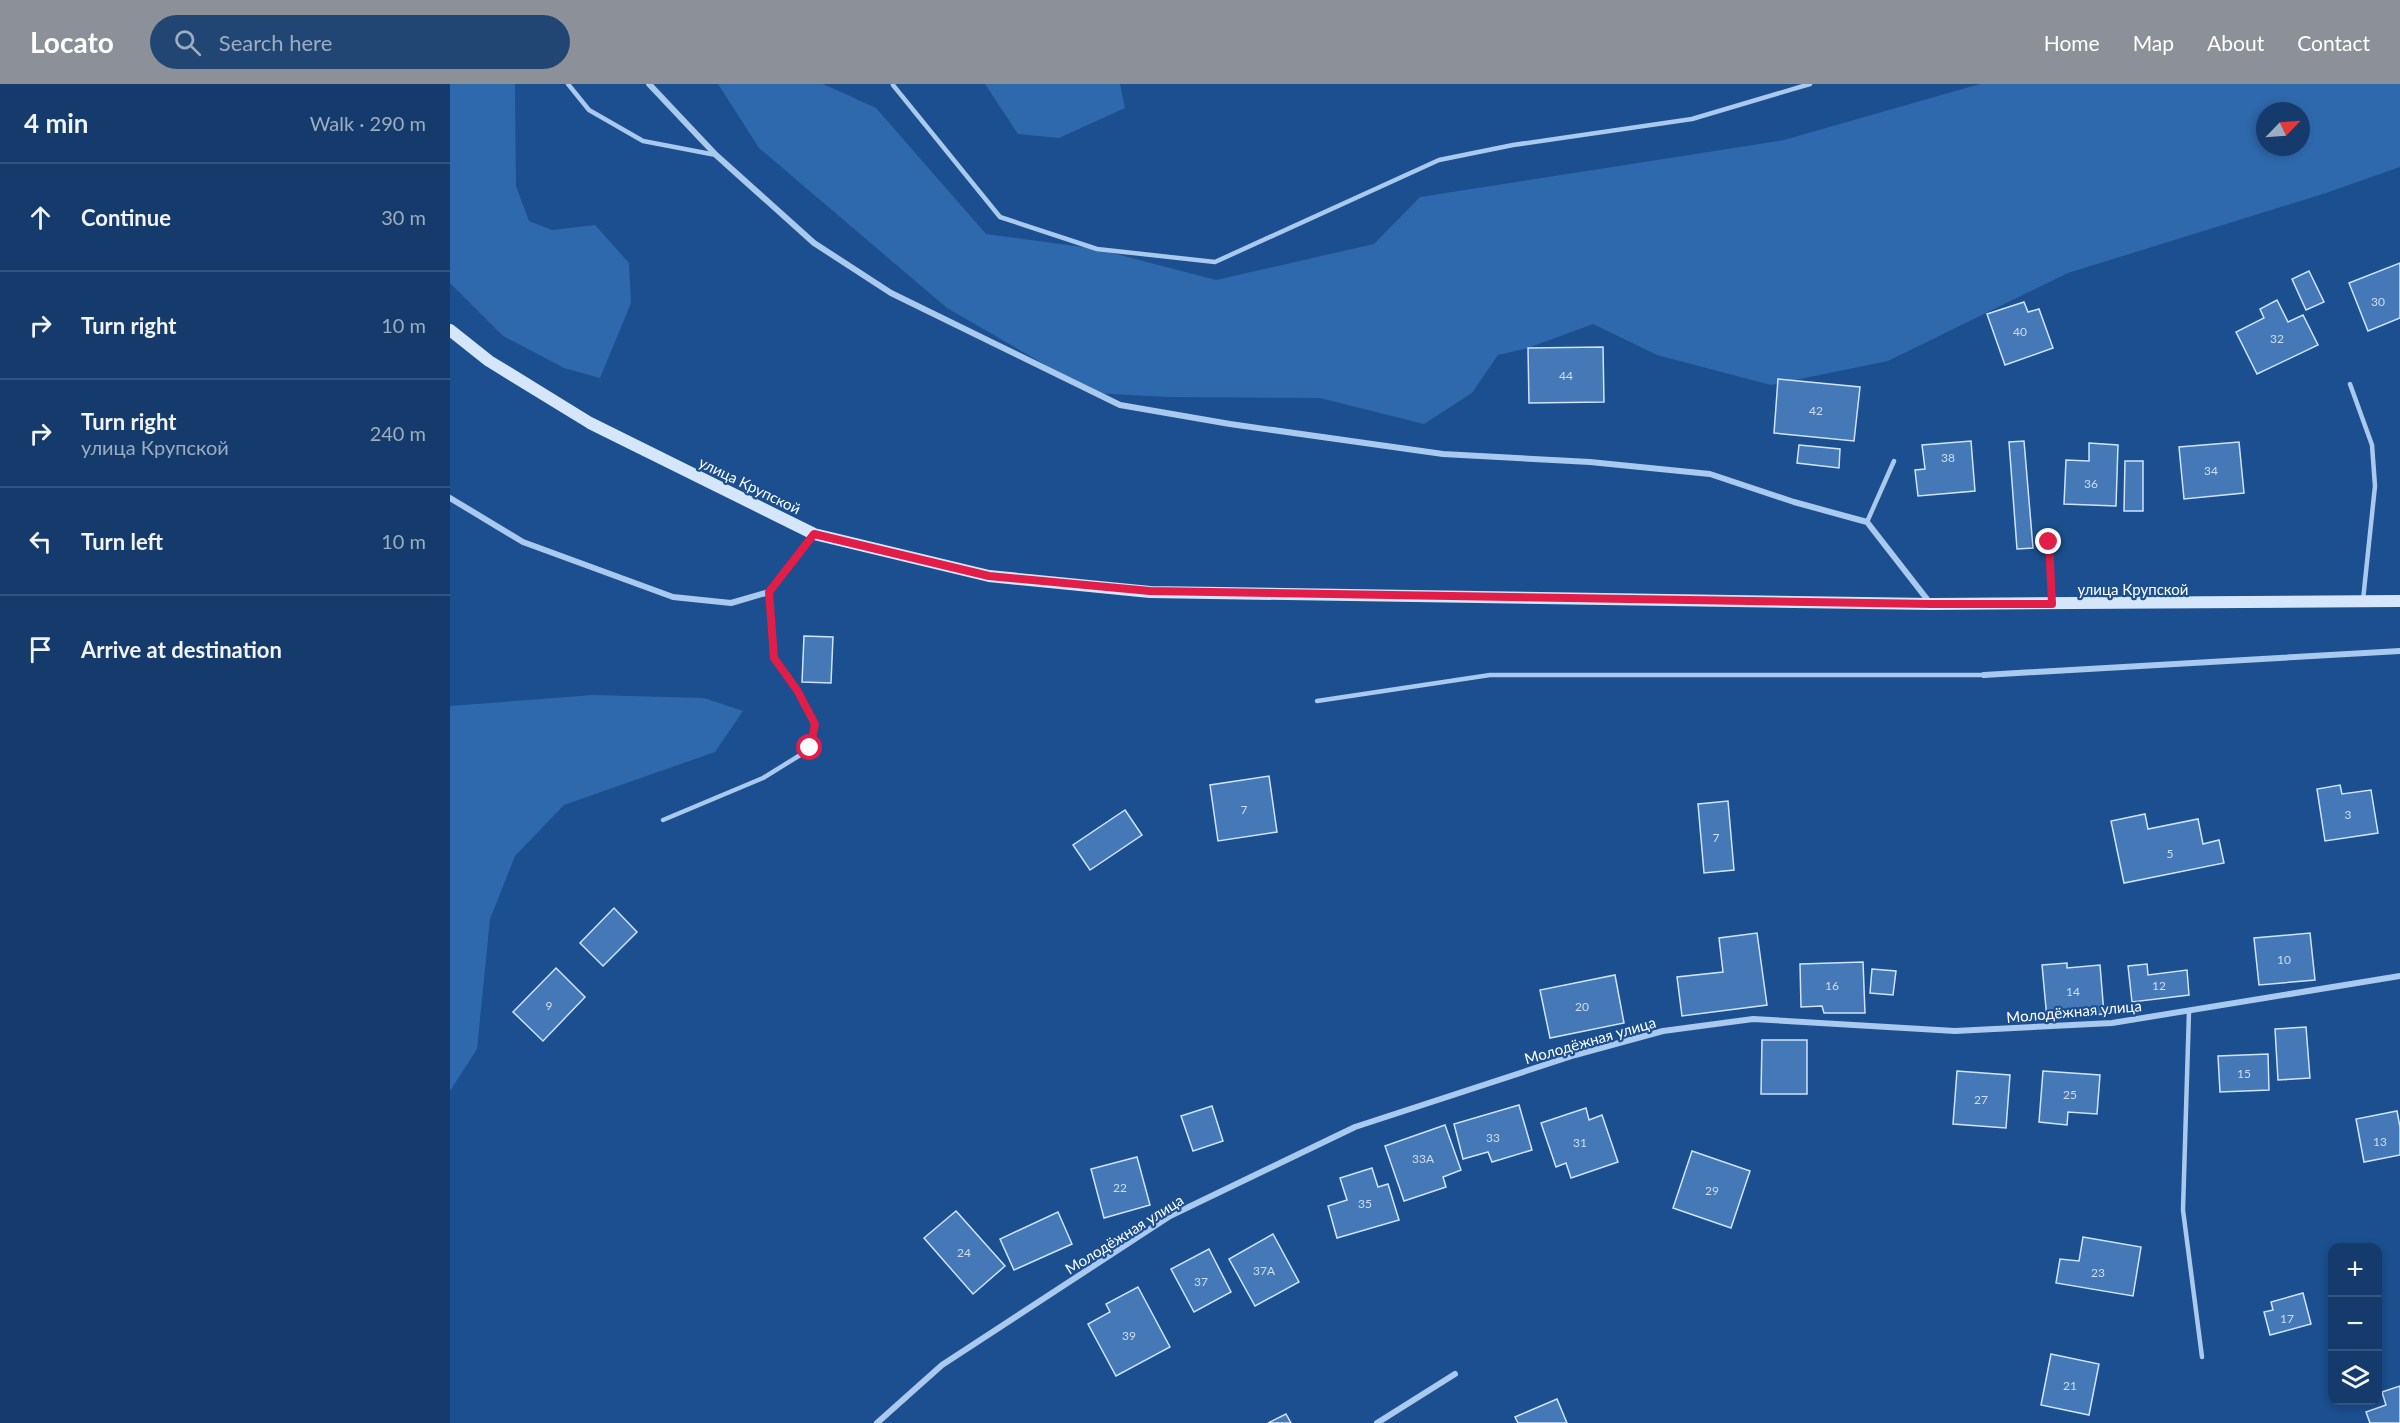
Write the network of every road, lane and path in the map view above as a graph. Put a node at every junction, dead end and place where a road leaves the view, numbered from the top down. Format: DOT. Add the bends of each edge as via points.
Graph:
graph roads {
  1 [pos="568,84"];
  2 [pos="649,84"];
  3 [pos="1810,84"];
  4 [pos="893,85"];
  5 [pos="716,155"];
  6 [pos="450,330"];
  7 [pos="2350,384"];
  8 [pos="1894,461"];
  9 [pos="450,498"];
  10 [pos="1867,522"];
  11 [pos="814,534"];
  12 [pos="2049,542"];
  13 [pos="769,592"];
  14 [pos="2400,601"];
  15 [pos="2363,602"];
  16 [pos="1931,604"];
  17 [pos="2052,604"];
  18 [pos="2400,651"];
  19 [pos="1984,675"];
  20 [pos="1317,701"];
  21 [pos="663,820"];
  22 [pos="2400,975"];
  23 [pos="2189,1011"];
  24 [pos="2202,1357"];
  25 [pos="1455,1374"];
  26 [pos="878,1423"];
  27 [pos="1377,1423"];
  1 -- 5 [label="lane" via="589,110 643,141"];
  2 -- 5 [label="street"];
  3 -- 4 [label="lane" via="1692,120 1514,145 1439,160 1215,262 1097,249 1000,217"];
  5 -- 10 [label="street" via="814,243 891,293 1120,405 1443,454 1590,462 1710,474"];
  6 -- 11 [label="street, улица Крупской" via="489,361 590,423"];
  7 -- 15 [label="lane" via="2372,445 2375,486"];
  8 -- 10 [label="lane"];
  9 -- 13 [label="street" via="524,542 673,597 731,603"];
  10 -- 16 [label="street"];
  11 -- 13 [label="street"];
  11 -- 16 [label="street, улица Крупской" via="989,576 1150,591"];
  12 -- 17 [label="lane"];
  13 -- 21 [label="lane" via="774,658 815,724 810,748 763,778"];
  14 -- 15 [label="street, улица Крупской"];
  15 -- 17 [label="street, улица Крупской"];
  16 -- 17 [label="street, улица Крупской"];
  18 -- 19 [label="street"];
  19 -- 20 [label="lane" via="1490,675"];
  22 -- 23 [label="street, Молодёжная улица"];
  23 -- 24 [label="lane" via="2183,1210"];
  23 -- 26 [label="street, Молодёжная улица" via="2112,1023 1955,1031 1753,1018 1663,1031 1575,1055 1355,1127 1170,1216 942,1365"];
  25 -- 27 [label="street"];
}
